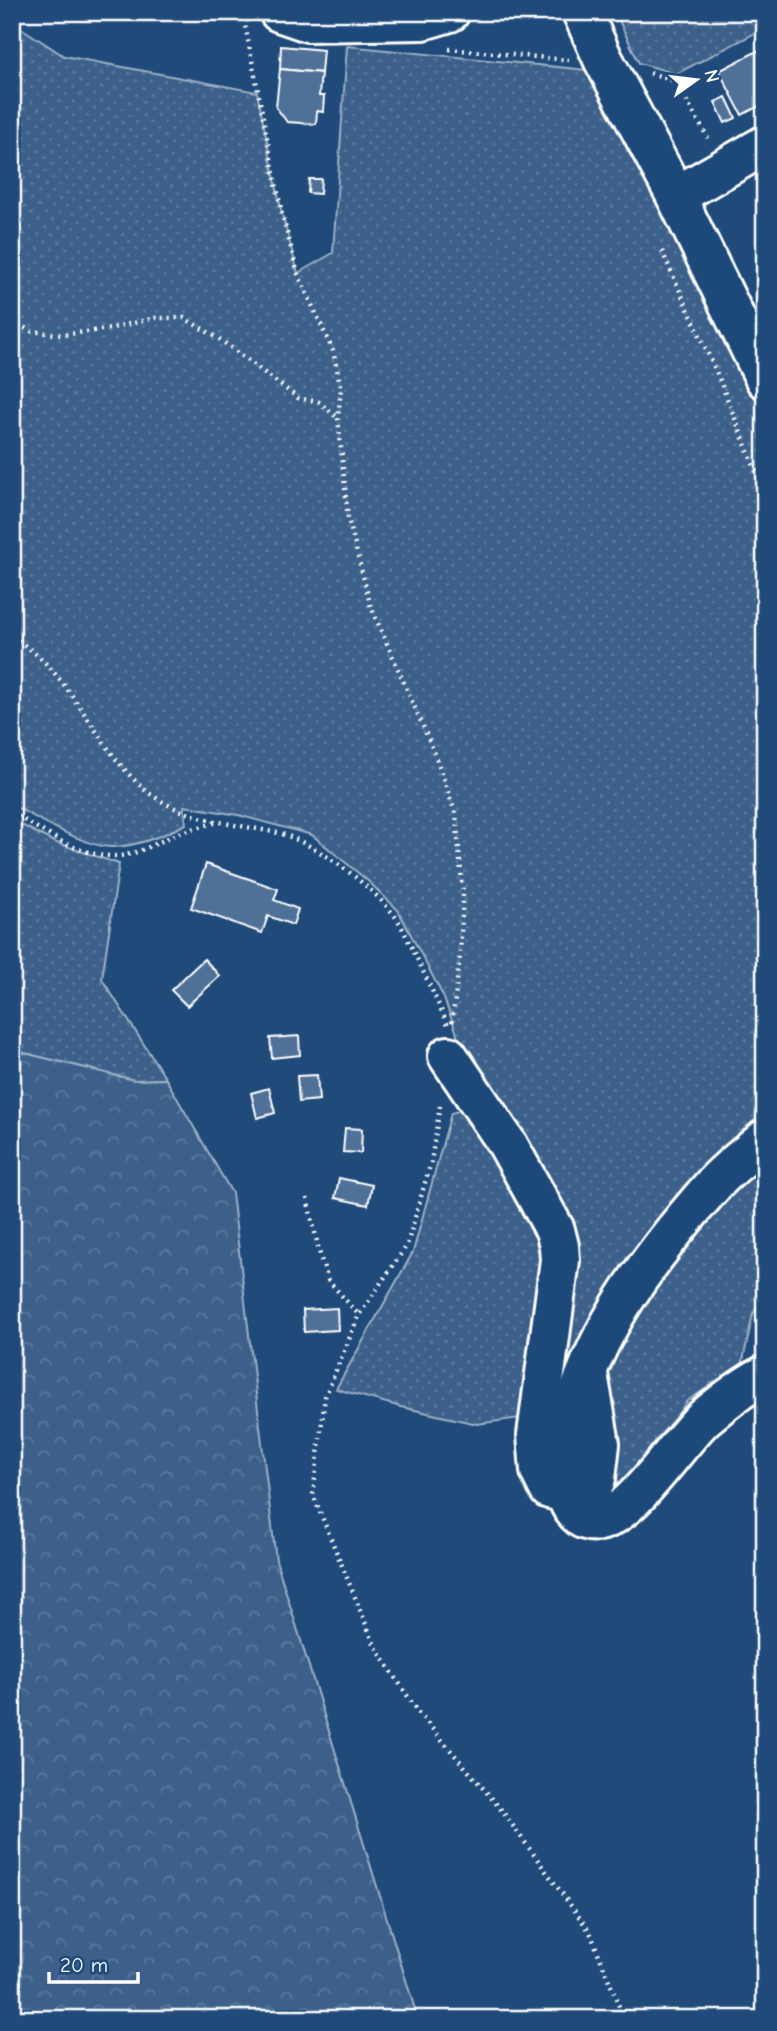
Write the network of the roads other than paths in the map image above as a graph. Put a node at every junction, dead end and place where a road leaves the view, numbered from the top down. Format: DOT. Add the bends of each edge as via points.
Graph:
graph roads {
  1 [pos="279,12"];
  2 [pos="450,12"];
  3 [pos="582,12"];
  4 [pos="765,145"];
  5 [pos="676,195"];
  6 [pos="765,379"];
  7 [pos="448,1056"];
  8 [pos="765,1139"];
  9 [pos="765,1375"];
  10 [pos="574,1505"];
  1 -- 2 [label="street" via="308,22 423,20"];
  3 -- 5 [label="street"];
  4 -- 5 [label="street"];
  5 -- 6 [label="street"];
  7 -- 10 [label="street" via="508,1145 555,1230 560,1260 537,1434 540,1471 549,1489"];
  8 -- 10 [label="street" via="715,1184 630,1288 606,1329 570,1422 566,1458"];
  9 -- 10 [label="street" via="704,1419 639,1495 614,1516 595,1522"];
}
